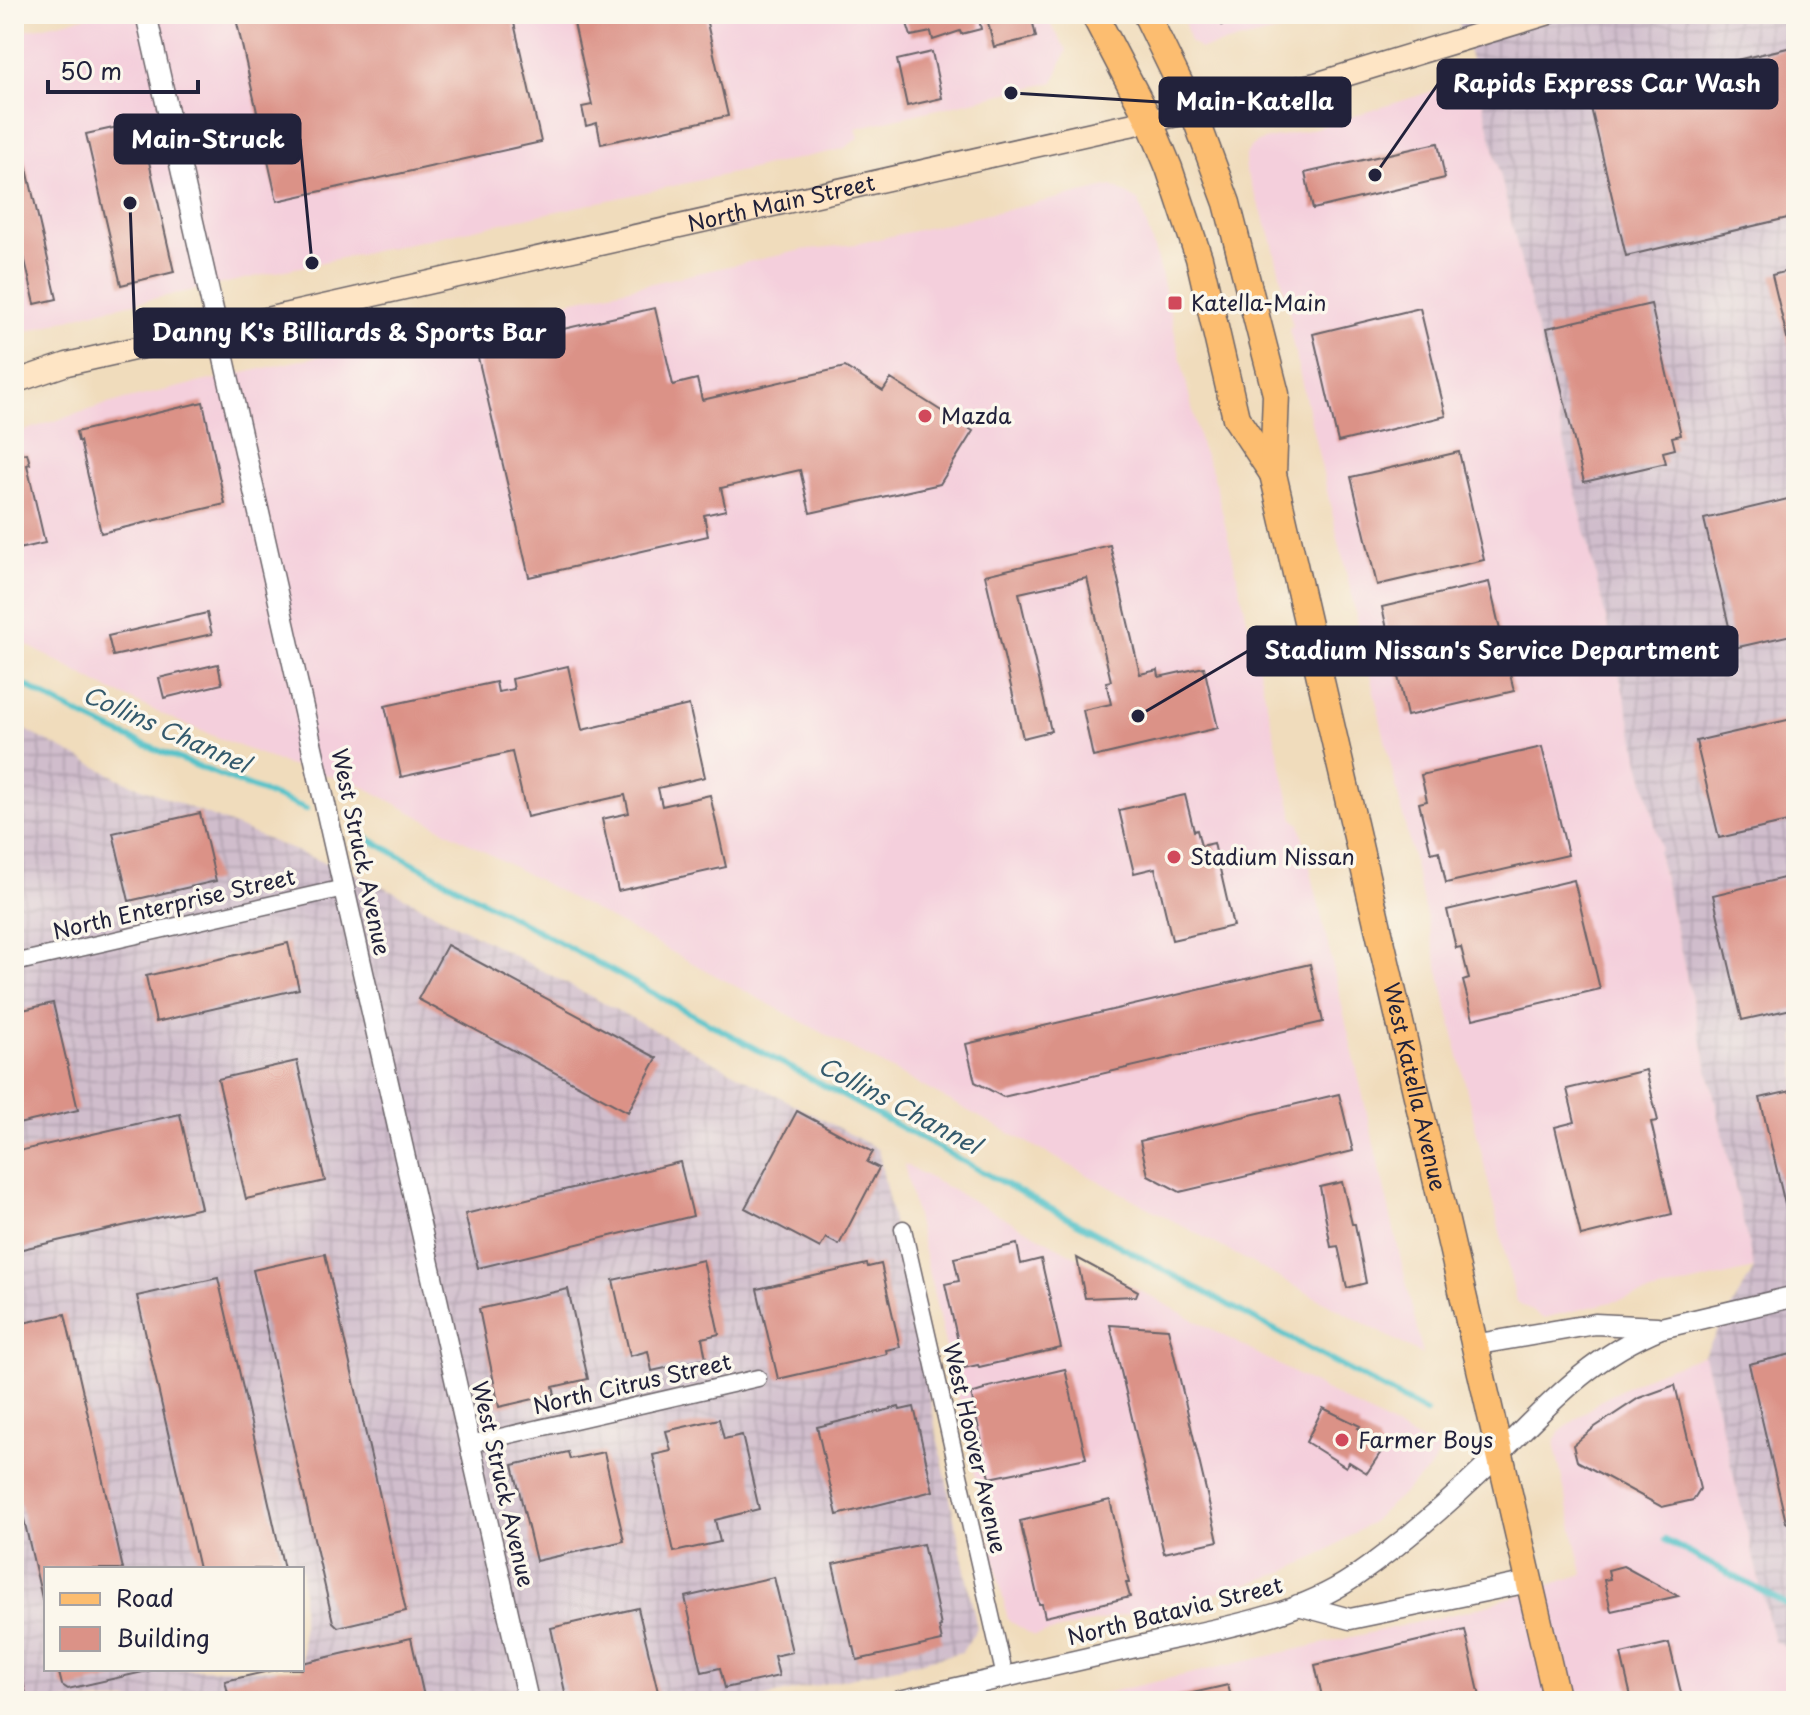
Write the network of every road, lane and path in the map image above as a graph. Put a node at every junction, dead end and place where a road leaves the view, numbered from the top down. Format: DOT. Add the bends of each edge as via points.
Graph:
graph roads {
  1 [pos="146,14"];
  2 [pos="1094,14"];
  3 [pos="1146,14"];
  4 [pos="1546,14"];
  5 [pos="1193,111"];
  6 [pos="1149,120"];
  7 [pos="218,331"];
  8 [pos="14,382"];
  9 [pos="1273,474"];
  10 [pos="344,888"];
  11 [pos="14,963"];
  12 [pos="903,1229"];
  13 [pos="1796,1296"];
  14 [pos="1661,1328"];
  15 [pos="1473,1345"];
  16 [pos="758,1378"];
  17 [pos="470,1444"];
  18 [pos="1499,1454"];
  19 [pos="1529,1582"];
  20 [pos="1298,1605"];
  21 [pos="1005,1677"];
  22 [pos="528,1701"];
  23 [pos="900,1701"];
  24 [pos="1557,1701"];
  1 -- 7 [label="street, West Struck Avenue"];
  2 -- 6 [label="main road, West Katella Avenue"];
  3 -- 5 [label="main road, West Katella Avenue"];
  4 -- 5 [label="main road, North Main Street" via="1316,84"];
  5 -- 6 [label="main road, North Main Street"];
  5 -- 9 [label="main road, West Katella Avenue" via="1227,203 1276,394"];
  6 -- 7 [label="main road, North Main Street"];
  6 -- 9 [label="main road, West Katella Avenue" via="1199,258 1236,418"];
  7 -- 8 [label="main road, North Main Street" via="67,364"];
  7 -- 10 [label="street, West Struck Avenue"];
  9 -- 15 [label="main road, West Katella Avenue"];
  10 -- 11 [label="street, North Enterprise Street"];
  10 -- 17 [label="street, West Struck Avenue"];
  12 -- 21 [label="street, West Hoover Avenue"];
  13 -- 14 [label="street, North Batavia Street"];
  14 -- 15 [label="street" via="1595,1324"];
  14 -- 18 [label="street, North Batavia Street" via="1573,1381"];
  15 -- 18 [label="main road, West Katella Avenue"];
  16 -- 17 [label="street, North Citrus Street"];
  17 -- 22 [label="street, West Struck Avenue"];
  18 -- 19 [label="main road, West Katella Avenue"];
  18 -- 20 [label="street, North Batavia Street" via="1391,1551"];
  19 -- 20 [label="street" via="1350,1619"];
  19 -- 24 [label="main road, West Katella Avenue"];
  20 -- 21 [label="street, North Batavia Street"];
  21 -- 23 [label="street, North Batavia Street"];
}
